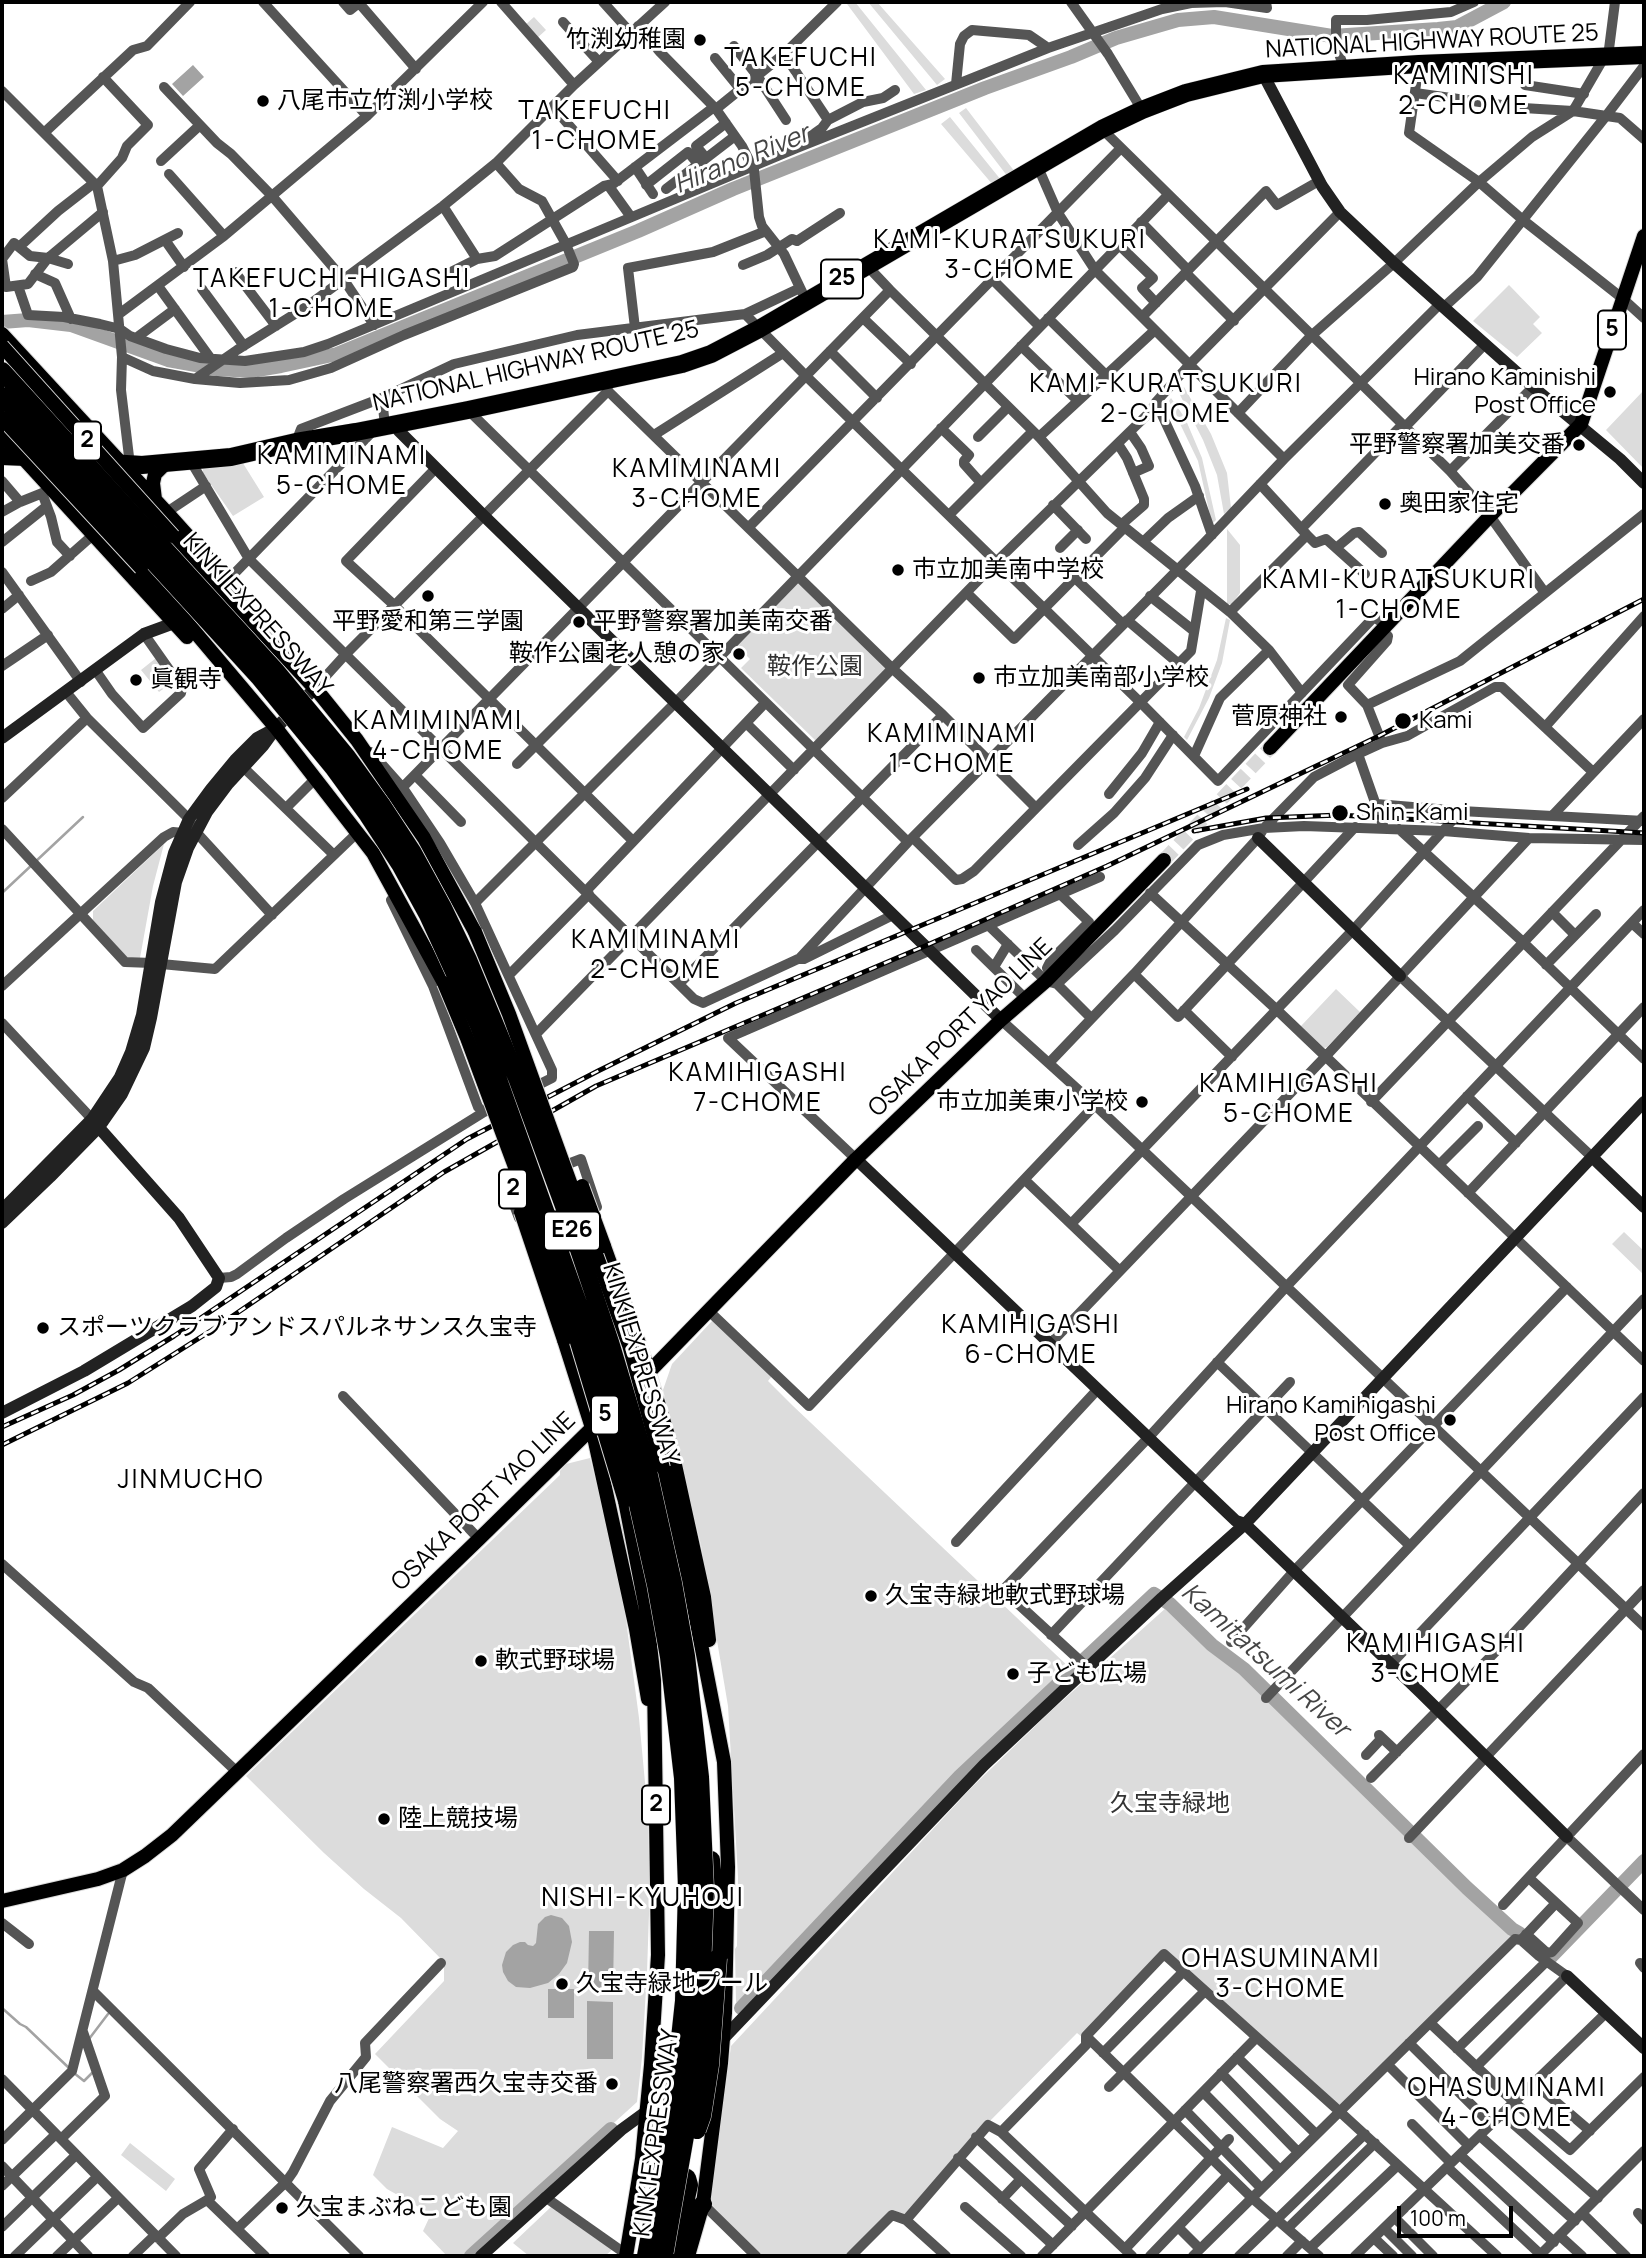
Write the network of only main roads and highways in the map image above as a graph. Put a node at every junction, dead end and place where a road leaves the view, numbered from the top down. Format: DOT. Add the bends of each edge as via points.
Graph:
graph roads {
  1 [pos="1644,55"];
  2 [pos="1644,236"];
  3 [pos="2,334"];
  4 [pos="2,346"];
  5 [pos="2,371"];
  6 [pos="2,396"];
  7 [pos="68,405"];
  8 [pos="2,418"];
  9 [pos="2,435"];
  10 [pos="2,456"];
  11 [pos="20,456"];
  12 [pos="74,460"];
  13 [pos="127,464"];
  14 [pos="165,464"];
  15 [pos="155,499"];
  16 [pos="83,523"];
  17 [pos="265,635"];
  18 [pos="253,701"];
  19 [pos="1270,748"];
  20 [pos="1164,860"];
  21 [pos="509,1014"];
  22 [pos="467,1038"];
  23 [pos="648,1373"];
  24 [pos="592,1428"];
  25 [pos="654,1735"];
  26 [pos="724,1762"];
  27 [pos="700,1777"];
  28 [pos="2,1901"];
  29 [pos="703,2204"];
  30 [pos="626,2255"];
  31 [pos="646,2256"];
  32 [pos="664,2256"];
  33 [pos="673,2256"];
  34 [pos="681,2256"];
  35 [pos="688,2256"];
  1 -- 14 [label="highway, NATIONAL HIGHWAY ROUTE 25 / 25" via="1264,74 1186,93 1102,129 869,263 803,294 759,329 710,354 607,386 231,457"];
  2 -- 19 [label="main road, 5" via="1581,425"];
  3 -- 7 [label="main road"];
  4 -- 17 [label="main road, 2, bridge"];
  5 -- 27 [label="highway, KINKI EXPRESSWAY / E26, bridge" via="310,711 381,804 442,906 517,1078 630,1404 673,1583"];
  6 -- 31 [label="highway, KINKI EXPRESSWAY / E26, bridge" via="267,687 333,767 400,864 479,1026 590,1335 649,1549 669,1657 683,1778 687,1888 684,2001 671,2122"];
  7 -- 12 [label="main road" via="68,415 82,438"];
  7 -- 13 [label="main road"];
  8 -- 18 [label="main road, 2, bridge" via="141,568"];
  9 -- 11 [label="main road, 2"];
  10 -- 11 [label="highway, NATIONAL HIGHWAY ROUTE 25 / 25"];
  11 -- 12 [label="highway, NATIONAL HIGHWAY ROUTE 25 / 25"];
  11 -- 16 [label="main road, 2" via="47,492"];
  12 -- 13 [label="highway, NATIONAL HIGHWAY ROUTE 25 / 25"];
  12 -- 16 [label="main road" via="60,485 84,512"];
  13 -- 14 [label="highway, NATIONAL HIGHWAY ROUTE 25 / 25"];
  13 -- 15 [label="main road"];
  14 -- 15 [label="main road" via="155,474"];
  15 -- 17 [label="main road" via="249,605"];
  16 -- 18 [label="main road, 2" via="229,684"];
  17 -- 21 [label="main road, 2, bridge" via="399,791 475,932"];
  18 -- 22 [label="main road, 2, bridge" via="373,853 444,983"];
  20 -- 23 [label="main road, OSAKA PORT YAO LINE / 5" via="1052,980 1025,998 856,1159"];
  21 -- 23 [label="main road, 2, bridge" via="539,1070"];
  21 -- 26 [label="main road, 2, bridge" via="629,1345 686,1567"];
  22 -- 24 [label="main road, 2, bridge" via="467,1060"];
  22 -- 25 [label="main road, 2, bridge" via="563,1296 625,1501 646,1609"];
  23 -- 24 [label="main road, OSAKA PORT YAO LINE / 5"];
  23 -- 26 [label="main road, 2" via="670,1442 704,1597"];
  24 -- 25 [label="main road, 2"];
  24 -- 28 [label="main road, OSAKA PORT YAO LINE / 5" via="172,1835 123,1870 98,1880"];
  25 -- 30 [label="main road, 2" via="658,1955 642,2158"];
  26 -- 29 [label="main road, 2" via="728,1867 723,2040"];
  27 -- 32 [label="highway, KINKI EXPRESSWAY / E26, bridge" via="705,1888 701,2000 688,2119"];
  27 -- 33 [label="highway, bridge" via="718,1921 718,1958 702,2116 697,2130 663,2174 678,2174 687,2178 689,2185"];
  29 -- 34 [label="highway" via="691,2221"];
  29 -- 35 [label="main road, 2"];
}
